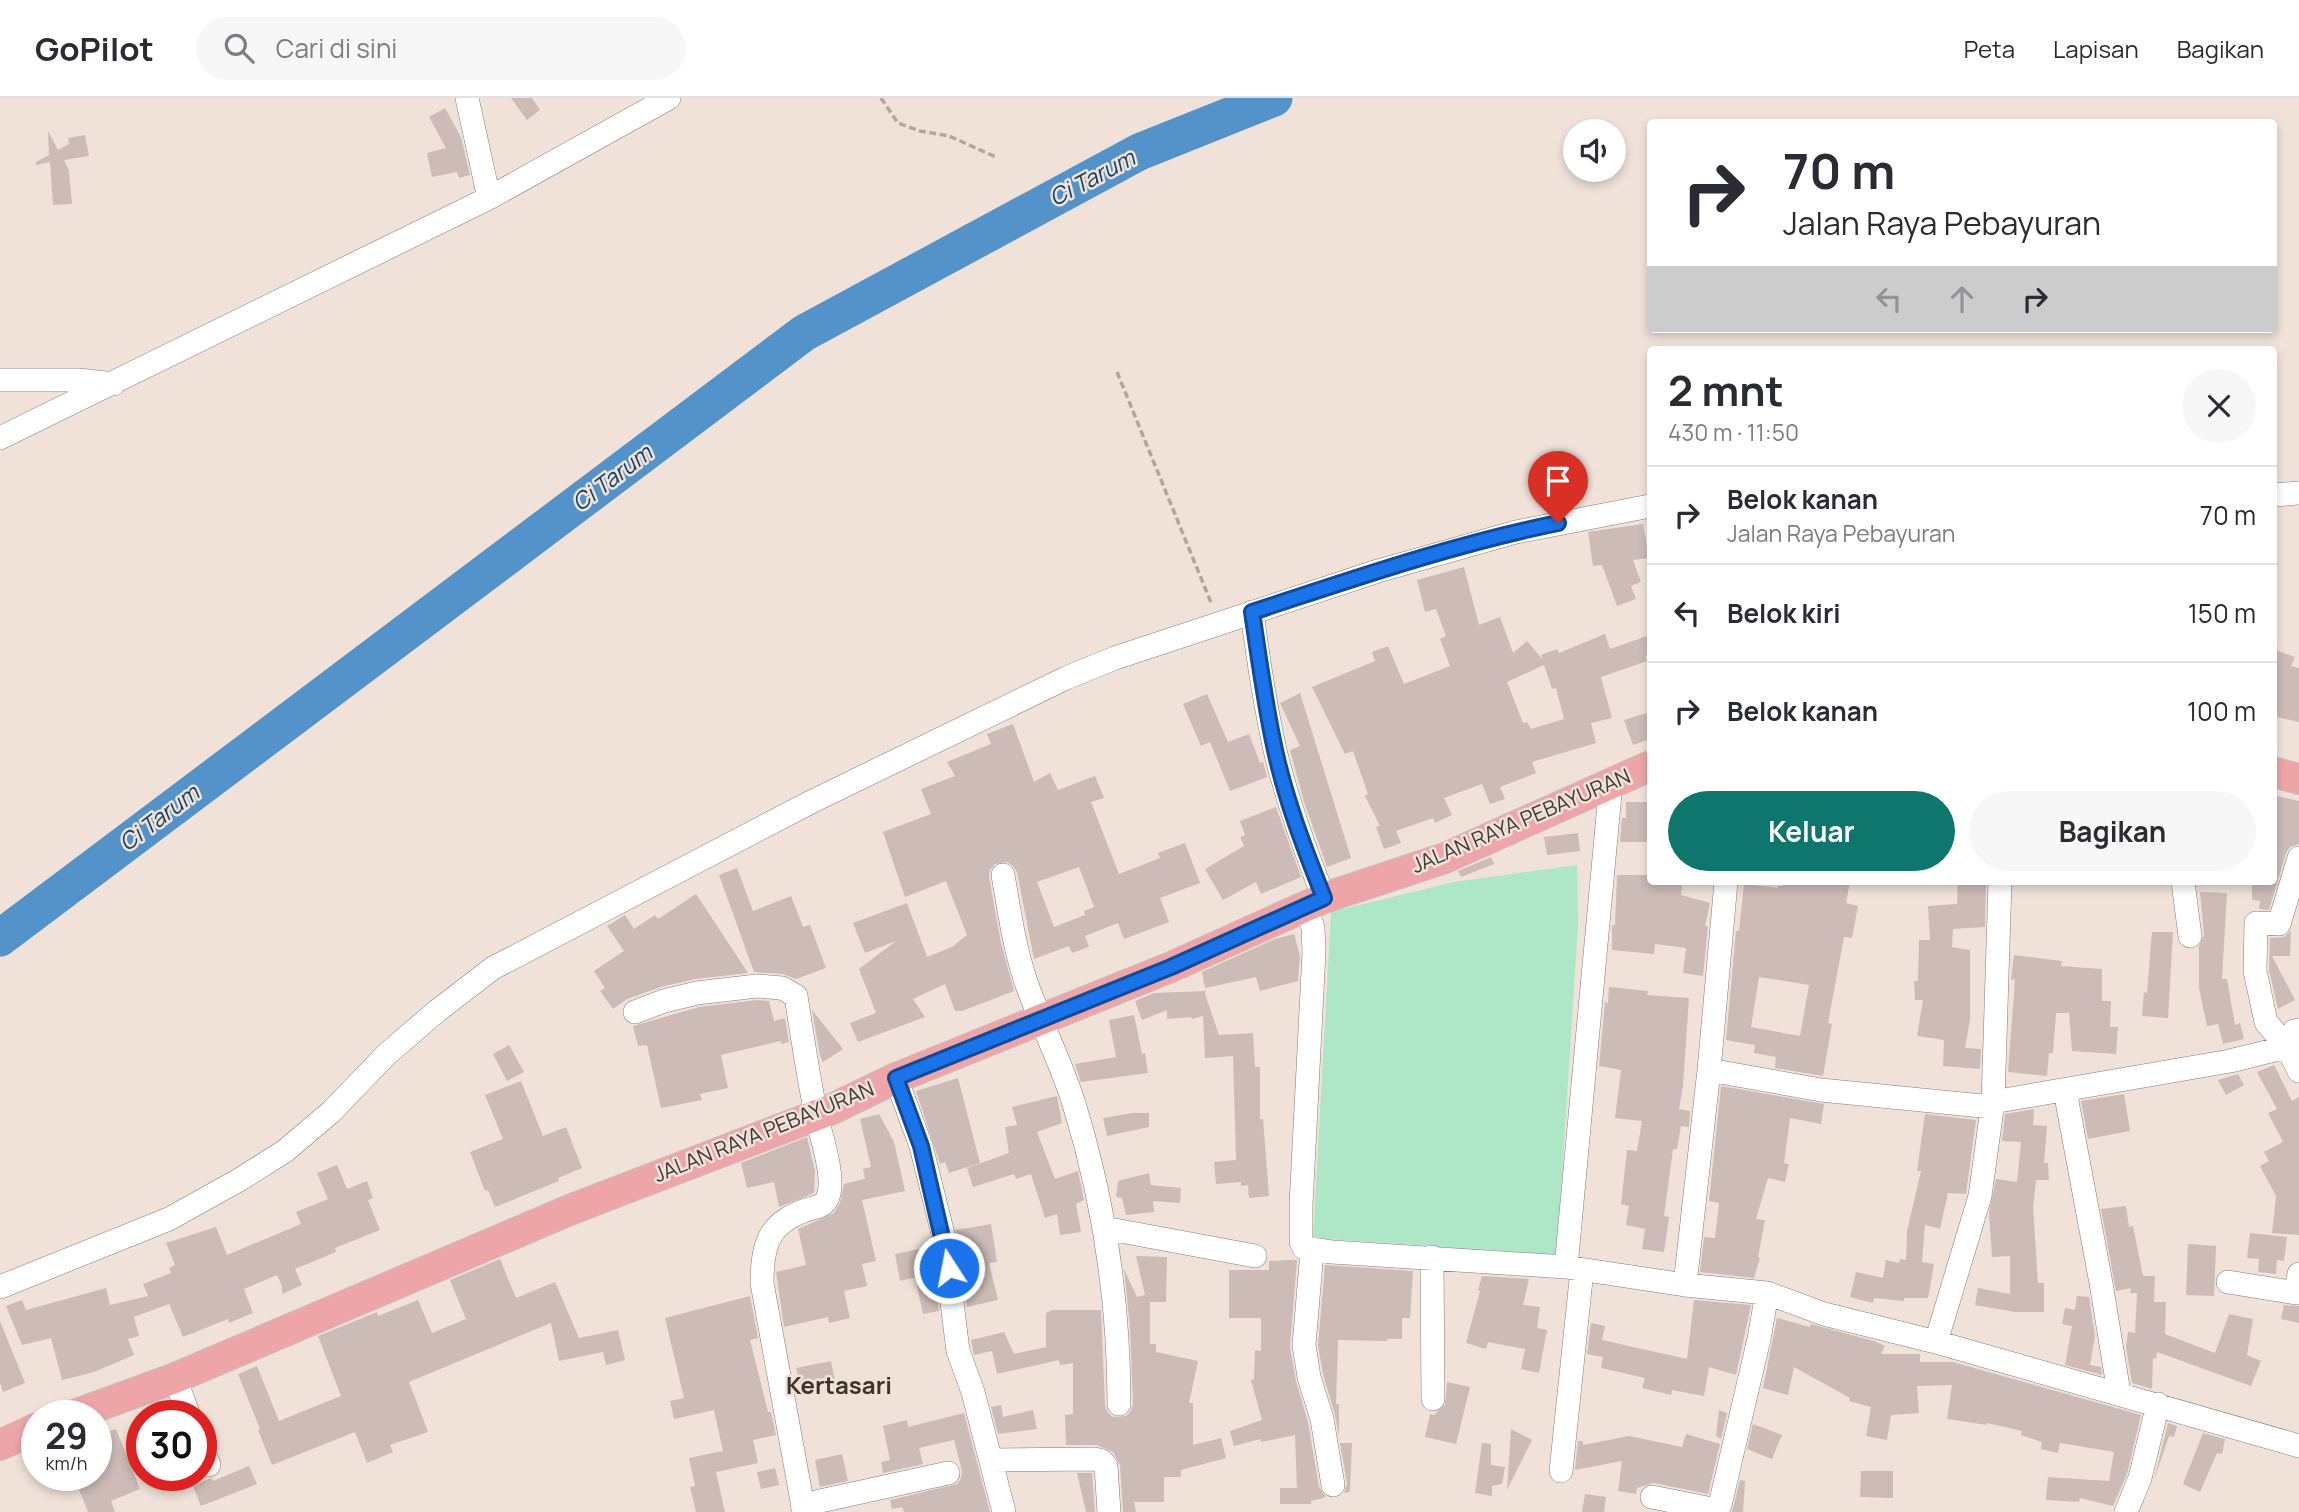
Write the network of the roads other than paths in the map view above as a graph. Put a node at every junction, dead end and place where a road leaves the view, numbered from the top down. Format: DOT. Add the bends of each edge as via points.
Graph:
graph roads {
  1 [pos="467,98"];
  2 [pos="669,98"];
  3 [pos="489,198"];
  4 [pos="0,380"];
  5 [pos="114,384"];
  6 [pos="0,438"];
  7 [pos="2299,493"];
  8 [pos="2277,495"];
  9 [pos="1647,507"];
  10 [pos="1252,612"];
  11 [pos="1647,767"];
  12 [pos="2277,773"];
  13 [pos="2299,779"];
  14 [pos="1611,783"];
  15 [pos="2299,858"];
  16 [pos="1003,875"];
  17 [pos="1726,885"];
  18 [pos="2000,885"];
  19 [pos="2183,885"];
  20 [pos="1315,903"];
  21 [pos="2190,936"];
  22 [pos="635,1012"];
  23 [pos="1042,1020"];
  24 [pos="2293,1039"];
  25 [pos="1709,1070"];
  26 [pos="2299,1071"];
  27 [pos="896,1078"];
  28 [pos="2065,1091"];
  29 [pos="1992,1105"];
  30 [pos="816,1114"];
  31 [pos="1104,1228"];
  32 [pos="1312,1251"];
  33 [pos="1255,1256"];
  34 [pos="1432,1257"];
  35 [pos="1574,1268"];
  36 [pos="2299,1274"];
  37 [pos="2228,1282"];
  38 [pos="1685,1285"];
  39 [pos="0,1287"];
  40 [pos="1767,1293"];
  41 [pos="1936,1342"];
  42 [pos="175,1378"];
  43 [pos="2119,1393"];
  44 [pos="1433,1399"];
  45 [pos="183,1400"];
  46 [pos="112,1401"];
  47 [pos="1119,1404"];
  48 [pos="2158,1404"];
  49 [pos="21,1435"];
  50 [pos="0,1445"];
  51 [pos="2299,1446"];
  52 [pos="991,1461"];
  53 [pos="1561,1471"];
  54 [pos="948,1472"];
  55 [pos="1333,1485"];
  56 [pos="1652,1497"];
  57 [pos="803,1508"];
  58 [pos="1003,1512"];
  59 [pos="1109,1512"];
  60 [pos="2126,1512"];
  1 -- 3 [label="street"];
  2 -- 3 [label="street"];
  3 -- 5 [label="street"];
  4 -- 5 [label="street"];
  5 -- 6 [label="street"];
  7 -- 8 [label="street"];
  9 -- 10 [label="street" via="1516,532"];
  10 -- 20 [label="street" via="1275,752"];
  10 -- 39 [label="street" via="1066,678 811,802 493,968 387,1054 285,1151 169,1219"];
  11 -- 14 [label="main road, JALAN RAYA PEBAYURAN"];
  12 -- 13 [label="main road"];
  14 -- 20 [label="main road, JALAN RAYA PEBAYURAN" via="1445,858"];
  14 -- 35 [label="street"];
  15 -- 24 [label="street" via="2279,924 2256,923 2255,971 2266,1022"];
  16 -- 23 [label="street" via="1017,950"];
  17 -- 25 [label="street"];
  18 -- 29 [label="street"];
  19 -- 21 [label="street"];
  20 -- 23 [label="main road, JALAN RAYA PEBAYURAN"];
  20 -- 32 [label="street" via="1301,1242"];
  22 -- 30 [label="street" via="697,993 782,988 796,996"];
  23 -- 27 [label="main road, JALAN RAYA PEBAYURAN"];
  23 -- 31 [label="street" via="1073,1102"];
  24 -- 26 [label="street"];
  24 -- 28 [label="street" via="2230,1061"];
  25 -- 29 [label="street" via="1821,1090"];
  25 -- 38 [label="street"];
  27 -- 30 [label="main road, JALAN RAYA PEBAYURAN"];
  27 -- 52 [label="street" via="921,1146 938,1212 958,1351"];
  28 -- 29 [label="street"];
  28 -- 43 [label="street"];
  29 -- 41 [label="street" via="1980,1196"];
  30 -- 42 [label="main road, JALAN RAYA PEBAYURAN" via="572,1209"];
  30 -- 57 [label="street" via="828,1169 828,1198 781,1221 772,1231 762,1265"];
  31 -- 33 [label="street"];
  31 -- 47 [label="street" via="1116,1324"];
  32 -- 34 [label="street"];
  32 -- 55 [label="street" via="1304,1345"];
  34 -- 35 [label="street"];
  34 -- 44 [label="street"];
  35 -- 38 [label="street"];
  35 -- 53 [label="street"];
  36 -- 37 [label="street" via="2296,1293"];
  38 -- 40 [label="street"];
  40 -- 41 [label="street" via="1824,1314"];
  40 -- 56 [label="street" via="1720,1506 1712,1510"];
  41 -- 43 [label="street"];
  42 -- 45 [label="street"];
  42 -- 46 [label="main road, JALAN RAYA PEBAYURAN"];
  43 -- 48 [label="street"];
  48 -- 51 [label="street"];
  48 -- 60 [label="street" via="2140,1478"];
  49 -- 50 [label="main road"];
  52 -- 58 [label="street"];
  52 -- 59 [label="street" via="1102,1461"];
  54 -- 57 [label="street"];
}
